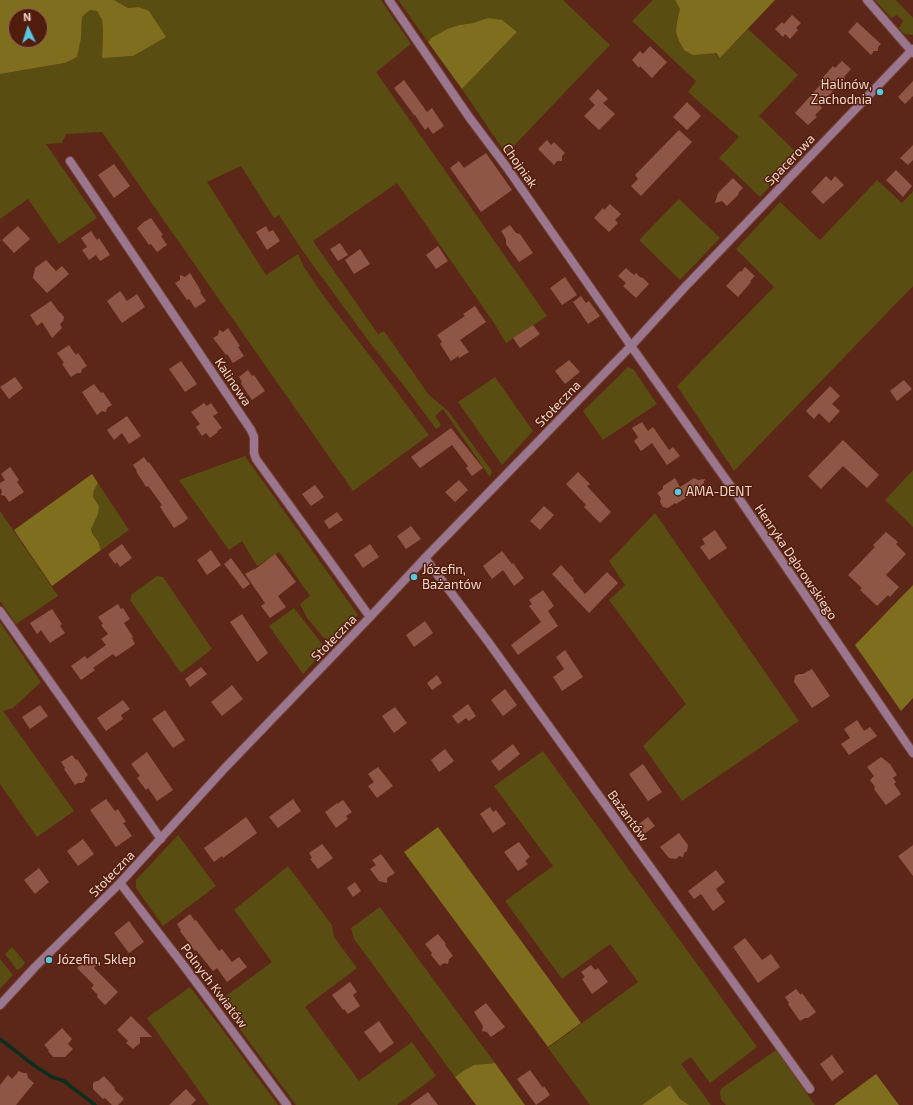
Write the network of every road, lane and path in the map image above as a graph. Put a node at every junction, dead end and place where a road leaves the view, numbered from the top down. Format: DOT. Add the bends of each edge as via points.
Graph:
graph roads {
  1 [pos="389,0"];
  2 [pos="867,0"];
  3 [pos="912,51"];
  4 [pos="70,161"];
  5 [pos="685,287"];
  6 [pos="631,346"];
  7 [pos="425,558"];
  8 [pos="0,611"];
  9 [pos="370,617"];
  10 [pos="913,753"];
  11 [pos="160,839"];
  12 [pos="120,883"];
  13 [pos="0,1006"];
  14 [pos="810,1089"];
  15 [pos="287,1105"];
  1 -- 6 [label="street, Chojniak"];
  2 -- 3 [label="street"];
  3 -- 5 [label="street, Spacerowa"];
  4 -- 9 [label="street, Kalinowa" via="251,430 256,459"];
  5 -- 6 [label="street, Stołeczna"];
  6 -- 7 [label="street, Stołeczna"];
  6 -- 10 [label="street, Henryka Dąbrowskiego" via="732,488"];
  7 -- 9 [label="street, Stołeczna"];
  7 -- 14 [label="street, Bażantów"];
  8 -- 11 [label="street"];
  9 -- 11 [label="street, Stołeczna"];
  11 -- 12 [label="street, Stołeczna"];
  12 -- 13 [label="street, Stołeczna" via="35,967"];
  12 -- 15 [label="street, Polnych Kwiatów"];
}
